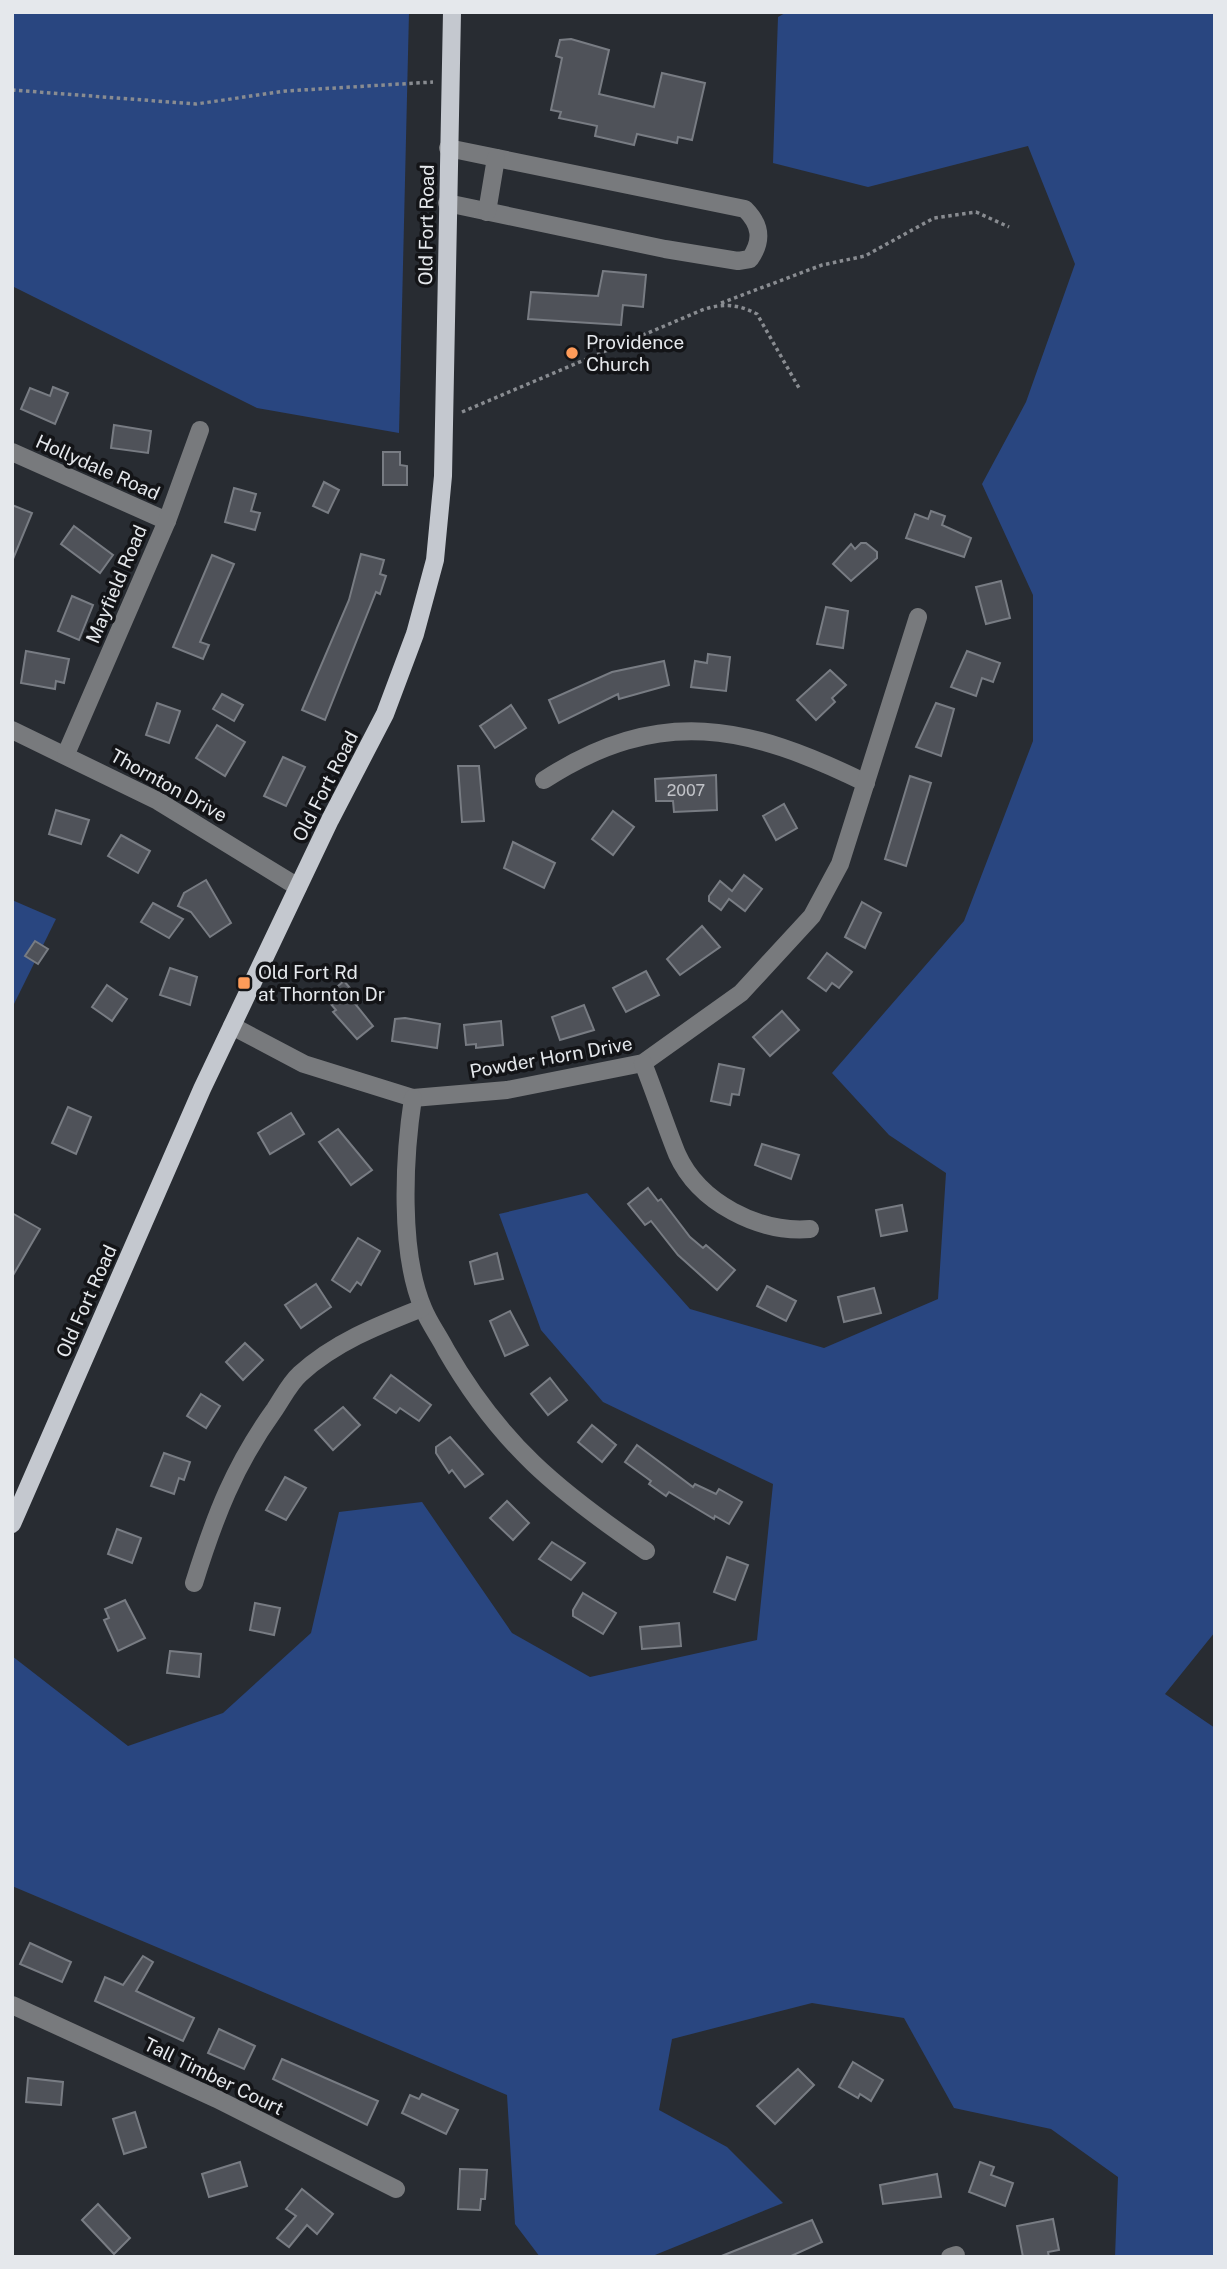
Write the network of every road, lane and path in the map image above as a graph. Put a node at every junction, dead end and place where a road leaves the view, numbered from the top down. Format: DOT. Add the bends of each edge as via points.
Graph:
graph roads {
  1 [pos="452,12"];
  2 [pos="449,81"];
  3 [pos="12,90"];
  4 [pos="448,148"];
  5 [pos="496,158"];
  6 [pos="447,203"];
  7 [pos="487,212"];
  8 [pos="1009,227"];
  9 [pos="716,305"];
  10 [pos="799,388"];
  11 [pos="444,420"];
  12 [pos="200,430"];
  13 [pos="12,452"];
  14 [pos="167,521"];
  15 [pos="918,617"];
  16 [pos="12,730"];
  17 [pos="66,754"];
  18 [pos="544,780"];
  19 [pos="866,783"];
  20 [pos="298,887"];
  21 [pos="233,1026"];
  22 [pos="643,1063"];
  23 [pos="413,1098"];
  24 [pos="810,1229"];
  25 [pos="422,1308"];
  26 [pos="12,1524"];
  27 [pos="646,1551"];
  28 [pos="194,1583"];
  29 [pos="13,2008"];
  30 [pos="396,2189"];
  1 -- 2 [label="main road, Old Fort Road"];
  2 -- 3 [label="path" via="286,91 196,104"];
  2 -- 4 [label="main road, Old Fort Road"];
  4 -- 5 [label="street"];
  4 -- 6 [label="main road, Old Fort Road"];
  5 -- 7 [label="street"];
  5 -- 7 [label="street" via="745,209 760,231 750,259 738,261"];
  6 -- 7 [label="street"];
  6 -- 11 [label="main road, Old Fort Road"];
  8 -- 9 [label="path" via="976,212 934,218 865,256 808,269"];
  9 -- 10 [label="path" via="746,307 757,314"];
  9 -- 11 [label="path"];
  11 -- 20 [label="main road, Old Fort Road" via="437,541 415,634 385,714"];
  12 -- 14 [label="street, Mayfield Road"];
  13 -- 14 [label="street, Hollydale Road"];
  14 -- 17 [label="street, Mayfield Road"];
  15 -- 19 [label="street, Powder Horn Drive"];
  16 -- 17 [label="street, Thornton Drive"];
  17 -- 20 [label="street, Thornton Drive" via="158,800"];
  18 -- 19 [label="street" via="608,745 639,735 692,730 785,747"];
  19 -- 22 [label="street, Powder Horn Drive" via="840,864 812,916 741,993"];
  20 -- 21 [label="main road, Old Fort Road"];
  21 -- 23 [label="street, Powder Horn Drive" via="304,1064"];
  21 -- 26 [label="main road, Old Fort Road"];
  22 -- 23 [label="street, Powder Horn Drive" via="507,1090"];
  22 -- 24 [label="street" via="678,1154 710,1194 729,1210 771,1228"];
  23 -- 25 [label="street" via="405,1158 408,1236"];
  25 -- 27 [label="street" via="481,1407 528,1462"];
  25 -- 28 [label="street" via="365,1331 298,1376 246,1450 216,1514"];
  29 -- 30 [label="street, Tall Timber Court" via="217,2099"];
}
